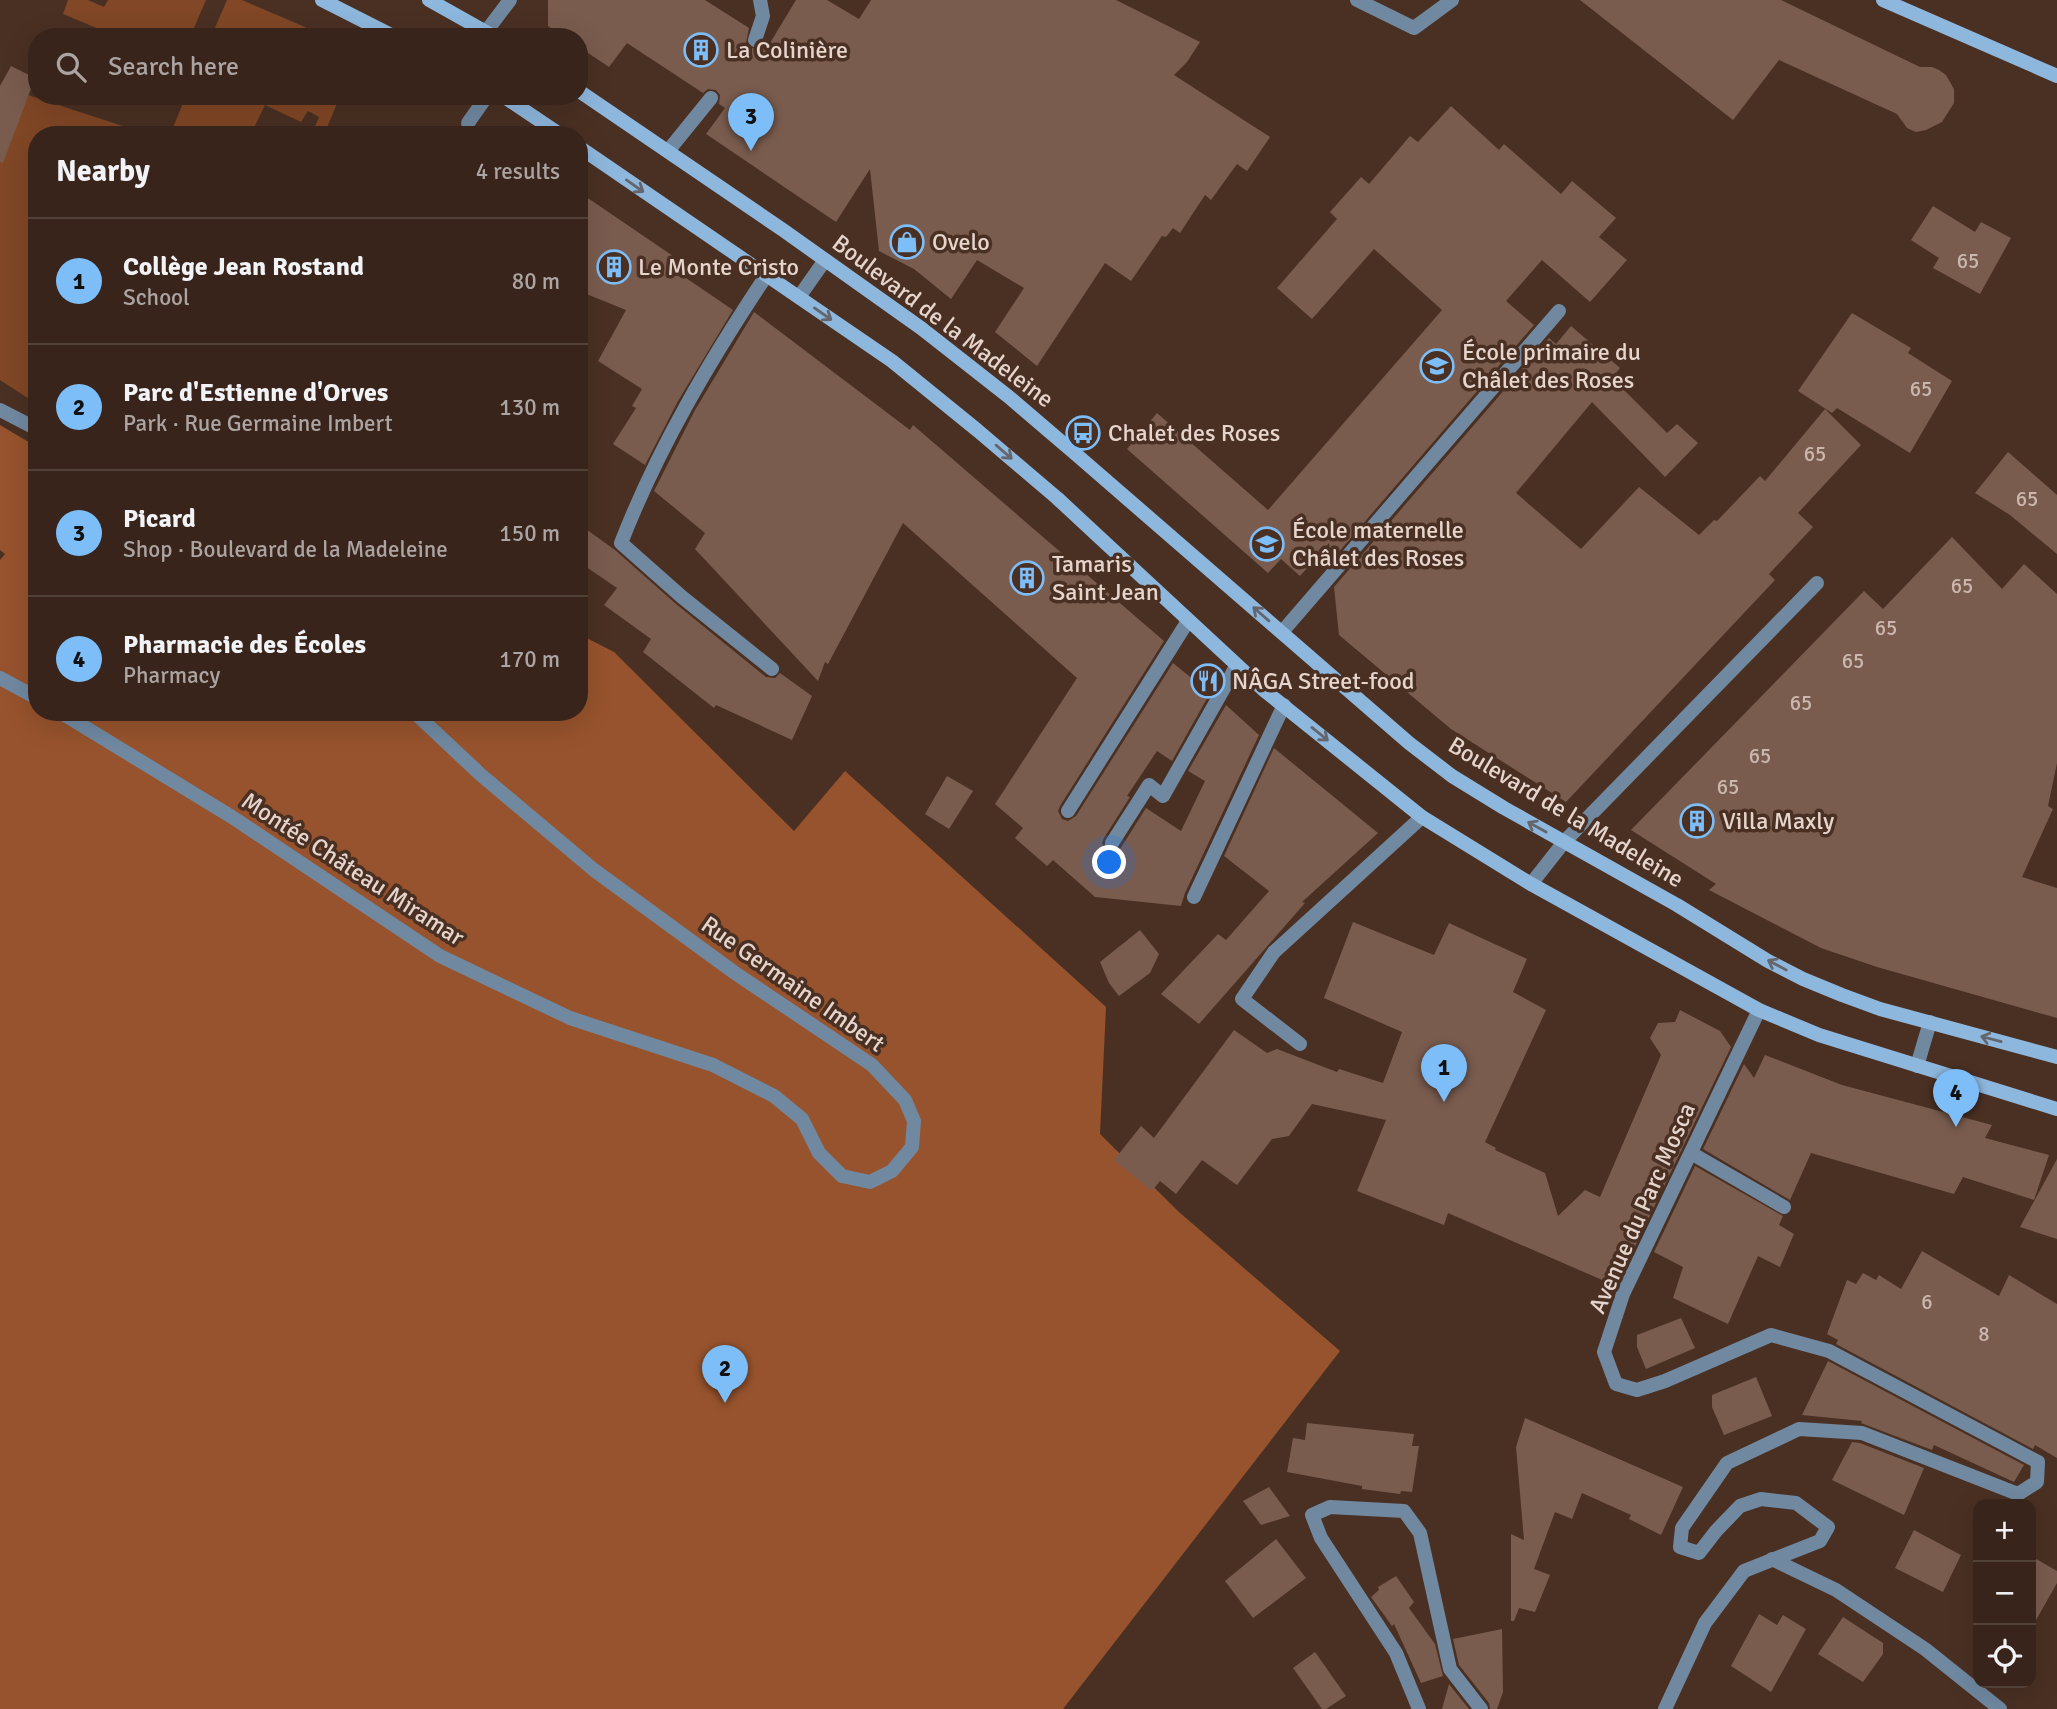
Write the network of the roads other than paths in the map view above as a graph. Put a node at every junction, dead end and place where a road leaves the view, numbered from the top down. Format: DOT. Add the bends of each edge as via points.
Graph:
graph roads {
  1 [pos="322,0"];
  2 [pos="429,0"];
  3 [pos="510,0"];
  4 [pos="760,0"];
  5 [pos="1357,0"];
  6 [pos="1452,0"];
  7 [pos="1883,0"];
  8 [pos="377,28"];
  9 [pos="475,28"];
  10 [pos="492,28"];
  11 [pos="755,40"];
  12 [pos="2057,76"];
  13 [pos="588,97"];
  14 [pos="711,98"];
  15 [pos="481,105"];
  16 [pos="514,105"];
  17 [pos="468,123"];
  18 [pos="538,126"];
  19 [pos="668,151"];
  20 [pos="588,153"];
  21 [pos="825,260"];
  22 [pos="766,276"];
  23 [pos="799,298"];
  24 [pos="1559,311"];
  25 [pos="0,410"];
  26 [pos="28,424"];
  27 [pos="1817,583"];
  28 [pos="1188,621"];
  29 [pos="1282,632"];
  30 [pos="1237,665"];
  31 [pos="772,669"];
  32 [pos="0,678"];
  33 [pos="28,693"];
  34 [pos="1284,705"];
  35 [pos="75,721"];
  36 [pos="424,721"];
  37 [pos="1068,811"];
  38 [pos="1422,817"];
  39 [pos="1564,842"];
  40 [pos="1112,843"];
  41 [pos="1531,884"];
  42 [pos="1194,897"];
  43 [pos="1759,1010"];
  44 [pos="1930,1022"];
  45 [pos="1300,1044"];
  46 [pos="2057,1057"];
  47 [pos="713,1065"];
  48 [pos="1917,1066"];
  49 [pos="2057,1109"];
  50 [pos="1691,1153"];
  51 [pos="1784,1207"];
  52 [pos="1772,1559"];
  53 [pos="1419,1709"];
  54 [pos="1481,1709"];
  55 [pos="1665,1709"];
  56 [pos="2000,1709"];
  1 -- 8 [label="street"];
  2 -- 9 [label="street"];
  3 -- 10 [label="street"];
  4 -- 11 [label="street" via="763,16"];
  5 -- 6 [label="street" via="1414,28"];
  7 -- 12 [label="street"];
  13 -- 19 [label="street, Boulevard de la Madeleine"];
  14 -- 19 [label="street"];
  15 -- 17 [label="street"];
  16 -- 18 [label="street"];
  19 -- 21 [label="street, Boulevard de la Madeleine"];
  20 -- 22 [label="street, one-way"];
  21 -- 23 [label="street"];
  29 -- 21 [label="street, Boulevard de la Madeleine, one-way" via="1009,397"];
  22 -- 23 [label="street"];
  22 -- 31 [label="street" via="690,398 621,543"];
  23 -- 28 [label="street, one-way" via="891,361 977,430"];
  24 -- 29 [label="street"];
  25 -- 26 [label="street"];
  27 -- 39 [label="street"];
  28 -- 30 [label="street"];
  28 -- 37 [label="street"];
  39 -- 29 [label="street, Boulevard de la Madeleine, one-way" via="1452,776"];
  30 -- 34 [label="street"];
  30 -- 40 [label="street" via="1163,796 1149,785"];
  32 -- 33 [label="street"];
  34 -- 38 [label="street, one-way"];
  34 -- 42 [label="street"];
  35 -- 47 [label="street, Montée Château Miramar" via="232,817 440,956 570,1018"];
  36 -- 47 [label="street, Rue Germaine Imbert" via="594,870 735,973 873,1065 905,1100 914,1121 912,1147 892,1171 870,1182 842,1176 819,1153 802,1119 774,1096"];
  38 -- 41 [label="street"];
  38 -- 45 [label="street" via="1274,952 1242,999"];
  39 -- 41 [label="street"];
  44 -- 39 [label="street, Boulevard de la Madeleine, one-way" via="1803,979"];
  41 -- 43 [label="street"];
  43 -- 48 [label="street" via="1819,1035"];
  43 -- 50 [label="street, Avenue du Parc Mosca"];
  46 -- 44 [label="street, Boulevard de la Madeleine, one-way"];
  44 -- 48 [label="street"];
  48 -- 49 [label="street"];
  50 -- 51 [label="street"];
  50 -- 52 [label="street, Avenue du Parc Mosca" via="1623,1294 1604,1352 1616,1384 1637,1390 1771,1335 1829,1351 2038,1462 2037,1482 2018,1494 1862,1433 1799,1429 1727,1463 1682,1528 1680,1547 1699,1553 1740,1506 1761,1499 1796,1503 1828,1527 1820,1541"];
  52 -- 55 [label="street, Avenue du Parc Mosca" via="1744,1572 1706,1623"];
  52 -- 56 [label="street" via="1836,1590 1925,1649"];
  53 -- 54 [label="street" via="1396,1653 1321,1538 1312,1515 1330,1507 1404,1511 1420,1533 1450,1669"];
}
